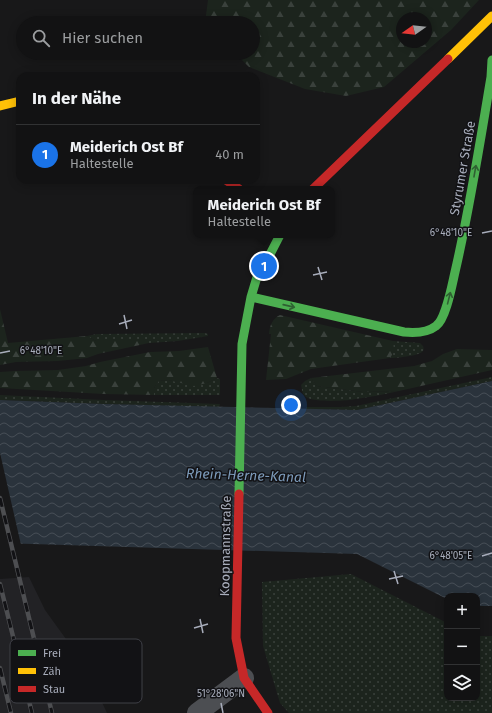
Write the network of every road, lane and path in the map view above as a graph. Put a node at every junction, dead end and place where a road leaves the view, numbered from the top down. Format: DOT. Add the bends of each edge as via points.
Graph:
graph roads {
  1 [pos="492,16"];
  2 [pos="492,60"];
  3 [pos="16,102"];
  4 [pos="0,106"];
  5 [pos="316,186"];
  6 [pos="278,238"];
  7 [pos="251,297"];
  8 [pos="244,678"];
  9 [pos="197,713"];
  10 [pos="268,713"];
  1 -- 5 [label="street"];
  7 -- 2 [label="street, Styrumer Straße, one-way" via="404,332 417,333 437,326 447,304 463,237"];
  3 -- 4 [label="street"];
  6 -- 7 [label="street, Koopmannstraße" via="257,277"];
  7 -- 8 [label="street, Koopmannstraße" via="242,344 236,638"];
  8 -- 9 [label="street"];
  8 -- 10 [label="street, Koopmannstraße"];
}
